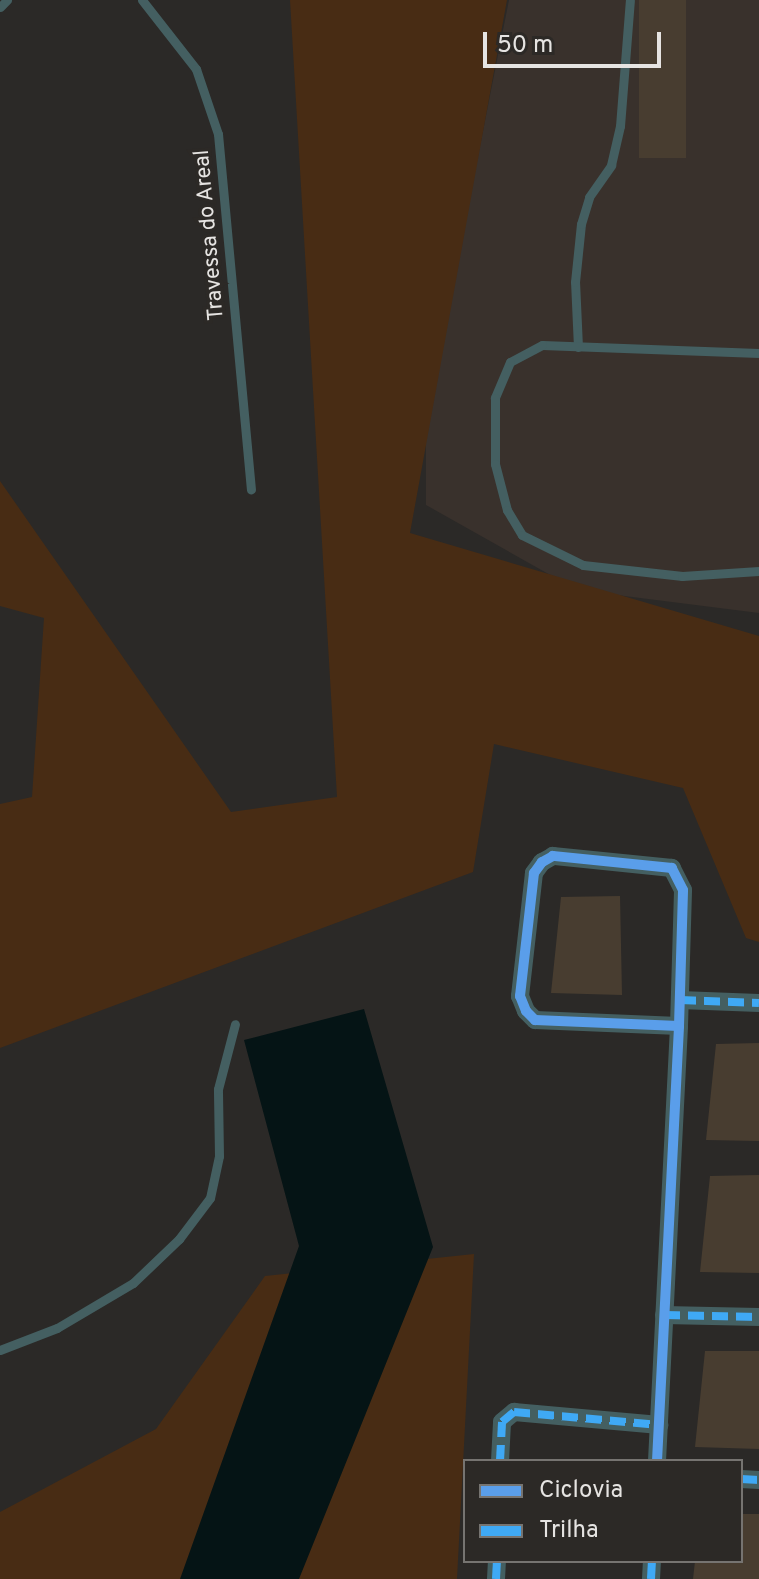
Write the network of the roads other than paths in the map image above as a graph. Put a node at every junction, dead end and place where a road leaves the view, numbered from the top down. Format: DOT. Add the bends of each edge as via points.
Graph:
graph roads {
  1 [pos="7,0"];
  2 [pos="142,0"];
  3 [pos="630,0"];
  4 [pos="0,7"];
  5 [pos="578,347"];
  6 [pos="759,353"];
  7 [pos="251,489"];
  8 [pos="759,571"];
  9 [pos="680,1000"];
  10 [pos="759,1003"];
  11 [pos="235,1024"];
  12 [pos="679,1026"];
  13 [pos="664,1315"];
  14 [pos="759,1317"];
  15 [pos="0,1350"];
  16 [pos="659,1425"];
  17 [pos="500,1459"];
  18 [pos="657,1459"];
  1 -- 4 [label="lane"];
  2 -- 7 [label="lane, Travessa do Areal" via="196,69 218,134"];
  3 -- 5 [label="lane" via="620,126 611,165 589,197 581,224 575,282"];
  5 -- 6 [label="lane"];
  5 -- 8 [label="lane" via="542,345 510,362 495,398 495,464 507,510 522,535 583,565 682,576"];
  9 -- 10 [label="street"];
  9 -- 12 [label="street"];
  9 -- 12 [label="street" via="683,890 672,868 553,856 542,862 534,873 520,996 526,1011 535,1020"];
  11 -- 15 [label="lane" via="218,1089 219,1156 210,1198 179,1239 133,1283 57,1328"];
  12 -- 13 [label="street"];
  13 -- 14 [label="street"];
  13 -- 16 [label="street"];
  16 -- 17 [label="street" via="514,1412 502,1422"];
  16 -- 18 [label="street"];
}
